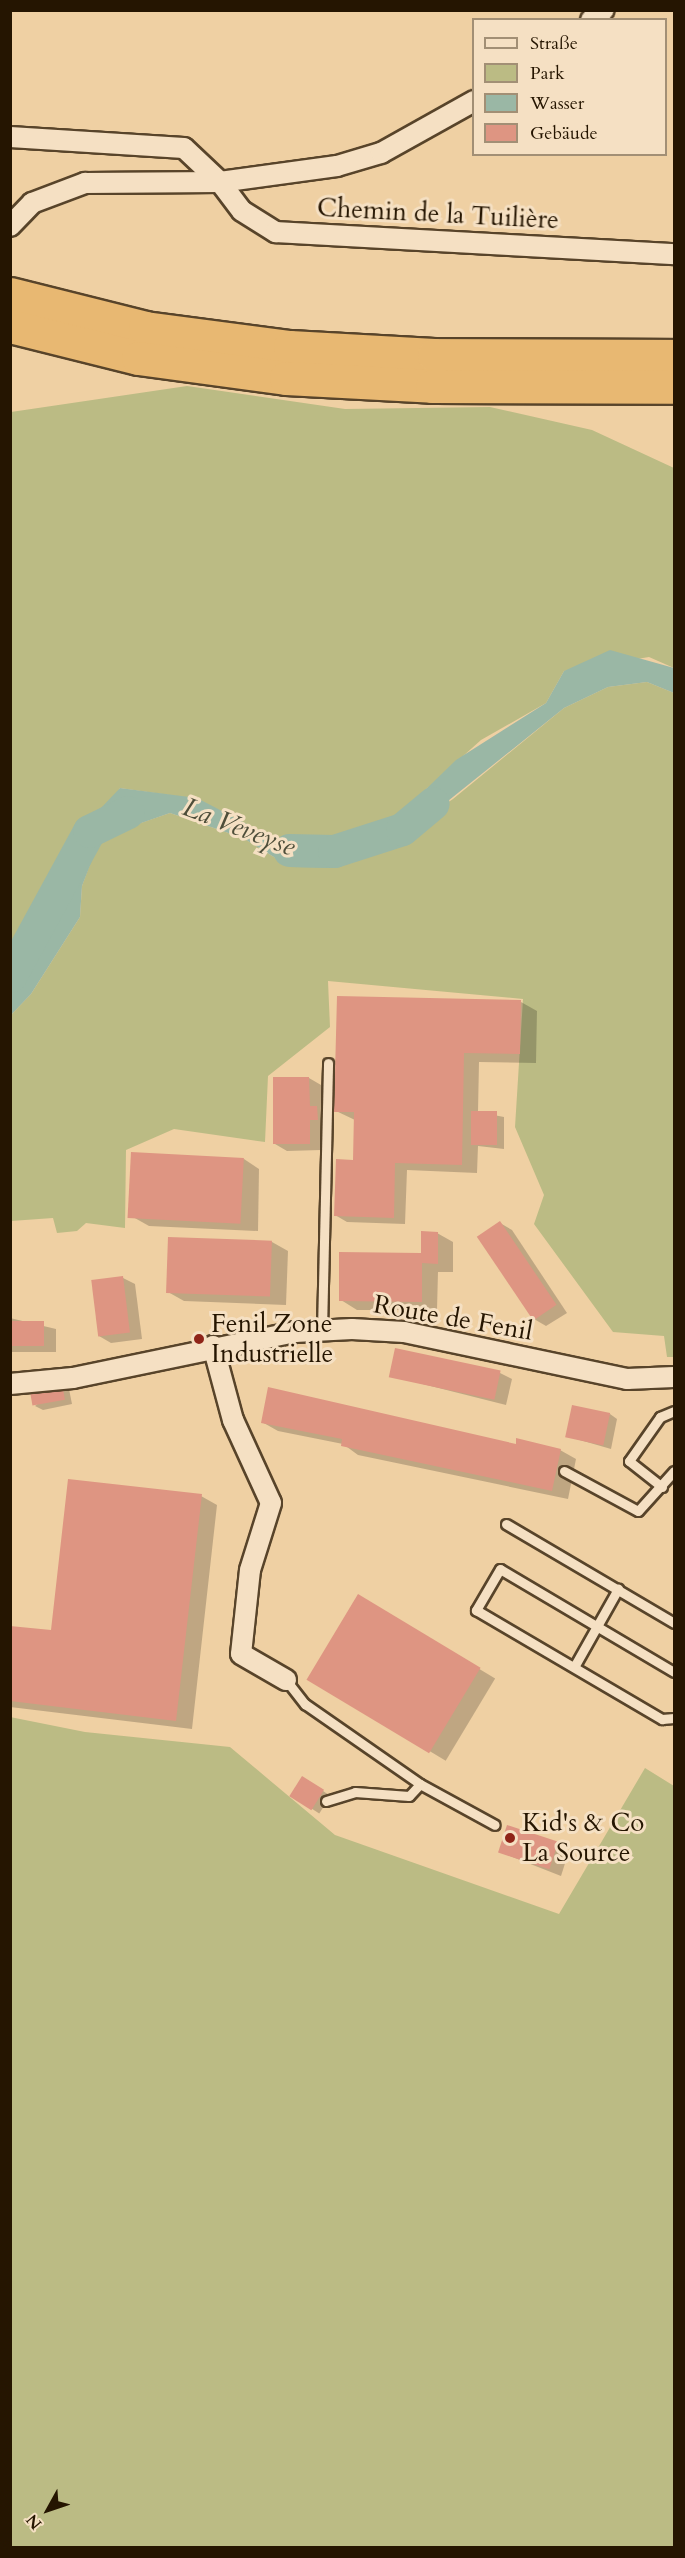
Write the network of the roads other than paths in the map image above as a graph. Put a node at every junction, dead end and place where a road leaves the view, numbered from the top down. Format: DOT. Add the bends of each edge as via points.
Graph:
graph roads {
  1 [pos="472,102"];
  2 [pos="10,137"];
  3 [pos="220,182"];
  4 [pos="12,224"];
  5 [pos="675,254"];
  6 [pos="10,294"];
  7 [pos="10,326"];
  8 [pos="675,356"];
  9 [pos="675,387"];
  10 [pos="328,1062"];
  11 [pos="322,1330"];
  12 [pos="213,1346"];
  13 [pos="675,1377"];
  14 [pos="10,1383"];
  15 [pos="675,1411"];
  16 [pos="564,1471"];
  17 [pos="675,1471"];
  18 [pos="662,1487"];
  19 [pos="506,1524"];
  20 [pos="618,1589"];
  21 [pos="675,1623"];
  22 [pos="597,1626"];
  23 [pos="574,1667"];
  24 [pos="675,1672"];
  25 [pos="286,1680"];
  26 [pos="675,1718"];
  27 [pos="420,1784"];
  28 [pos="326,1801"];
  29 [pos="495,1825"];
  1 -- 3 [label="street" via="381,153 288,176"];
  2 -- 3 [label="street, Chemin de la Tuilière" via="167,144 184,148"];
  3 -- 4 [label="street" via="85,183 40,198"];
  3 -- 5 [label="street, Chemin de la Tuilière" via="242,211 276,232"];
  6 -- 8 [label="highway" via="122,324 241,342 385,354"];
  7 -- 9 [label="highway" via="138,358 286,378 441,386"];
  10 -- 11 [label="lane"];
  11 -- 12 [label="street, Route de Fenil"];
  11 -- 13 [label="street, Route de Fenil" via="404,1332 600,1375"];
  12 -- 14 [label="street, Route de Fenil" via="73,1378"];
  12 -- 25 [label="street" via="233,1420 271,1503 250,1570 241,1654"];
  15 -- 18 [label="lane" via="660,1417 629,1461"];
  16 -- 18 [label="lane" via="638,1511"];
  17 -- 18 [label="lane"];
  19 -- 20 [label="lane"];
  20 -- 21 [label="lane"];
  20 -- 22 [label="lane"];
  22 -- 23 [label="lane"];
  22 -- 23 [label="lane" via="500,1569 476,1610"];
  22 -- 24 [label="lane"];
  23 -- 26 [label="lane" via="662,1719"];
  25 -- 27 [label="lane" via="305,1704"];
  27 -- 28 [label="lane" via="409,1796 355,1792"];
  27 -- 29 [label="lane"];
}
